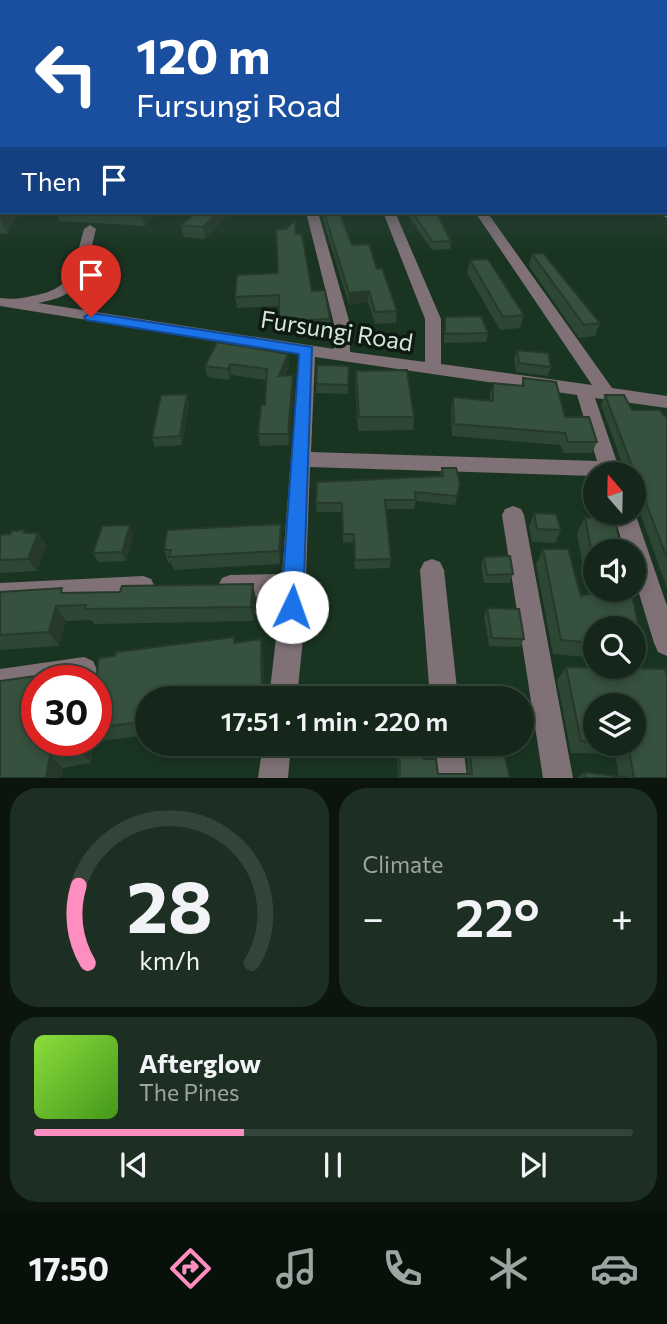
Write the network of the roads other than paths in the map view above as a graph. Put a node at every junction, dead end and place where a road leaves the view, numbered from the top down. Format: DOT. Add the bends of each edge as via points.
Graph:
graph roads {
  1 [pos="313,214"];
  2 [pos="390,214"];
  3 [pos="482,214"];
  4 [pos="90,229"];
  5 [pos="5,303"];
  6 [pos="306,351"];
  7 [pos="342,356"];
  8 [pos="433,369"];
  9 [pos="584,391"];
  10 [pos="608,395"];
  11 [pos="667,402"];
  12 [pos="300,459"];
  13 [pos="607,462"];
  14 [pos="583,470"];
  15 [pos="513,515"];
  16 [pos="628,525"];
  17 [pos="432,570"];
  18 [pos="293,585"];
  19 [pos="213,586"];
  20 [pos="173,587"];
  21 [pos="0,594"];
  22 [pos="667,643"];
  23 [pos="21,679"];
  24 [pos="0,682"];
  25 [pos="284,686"];
  26 [pos="443,686"];
  27 [pos="276,756"];
  28 [pos="450,756"];
  29 [pos="273,778"];
  30 [pos="452,778"];
  31 [pos="558,778"];
  1 -- 7 [label="street" via="342,324"];
  2 -- 8 [label="street" via="433,319"];
  3 -- 10 [label="street"];
  4 -- 5 [label="street" via="74,286 66,293"];
  5 -- 6 [label="street, Fursungi Road"];
  6 -- 7 [label="street, Fursungi Road"];
  6 -- 12 [label="street"];
  7 -- 8 [label="street, Fursungi Road"];
  8 -- 9 [label="street, Fursungi Road"];
  9 -- 10 [label="street, Fursungi Road"];
  9 -- 13 [label="street"];
  10 -- 11 [label="street, Fursungi Road"];
  12 -- 14 [label="street"];
  12 -- 18 [label="street"];
  15 -- 31 [label="street"];
  16 -- 22 [label="street"];
  17 -- 26 [label="street"];
  18 -- 19 [label="street"];
  18 -- 25 [label="street"];
  20 -- 21 [label="street"];
  23 -- 24 [label="street"];
  27 -- 29 [label="street"];
  28 -- 30 [label="street"];
}
